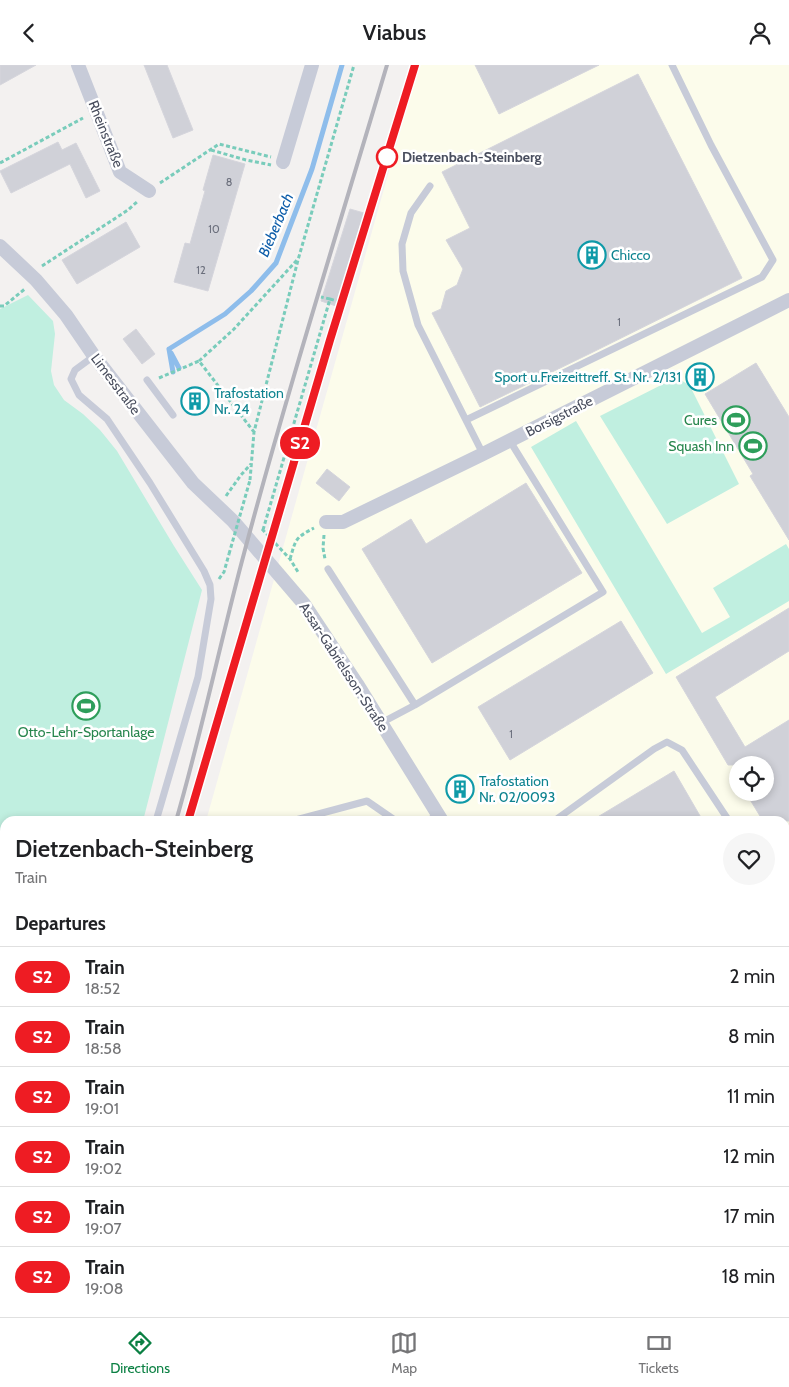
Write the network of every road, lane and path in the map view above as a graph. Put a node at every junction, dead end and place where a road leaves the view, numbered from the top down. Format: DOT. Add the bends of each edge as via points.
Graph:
graph roads {
  1 [pos="78,65"];
  2 [pos="312,65"];
  3 [pos="354,65"];
  4 [pos="672,65"];
  5 [pos="97,111"];
  6 [pos="210,150"];
  7 [pos="280,162"];
  8 [pos="0,163"];
  9 [pos="430,185"];
  10 [pos="148,191"];
  11 [pos="0,246"];
  12 [pos="298,260"];
  13 [pos="45,264"];
  14 [pos="27,288"];
  15 [pos="322,297"];
  16 [pos="330,299"];
  17 [pos="789,300"];
  18 [pos="337,301"];
  19 [pos="0,306"];
  20 [pos="94,356"];
  21 [pos="199,361"];
  22 [pos="146,379"];
  23 [pos="173,415"];
  24 [pos="466,420"];
  25 [pos="254,432"];
  26 [pos="510,441"];
  27 [pos="483,454"];
  28 [pos="252,463"];
  29 [pos="226,497"];
  30 [pos="233,521"];
  31 [pos="326,522"];
  32 [pos="263,530"];
  33 [pos="302,534"];
  34 [pos="290,559"];
  35 [pos="328,569"];
  36 [pos="210,585"];
  37 [pos="415,705"];
  38 [pos="381,723"];
  39 [pos="157,816"];
  40 [pos="311,816"];
  41 [pos="389,816"];
  42 [pos="434,816"];
  43 [pos="561,816"];
  44 [pos="726,816"];
  1 -- 5 [label="street, Rheinstraße"];
  2 -- 7 [label="street"];
  3 -- 12 [label="path"];
  4 -- 24 [label="lane" via="773,260 762,277"];
  5 -- 8 [label="path"];
  5 -- 10 [label="street, Rheinstraße" via="120,172"];
  6 -- 7 [label="path" via="246,159"];
  6 -- 7 [label="path" via="219,144"];
  6 -- 10 [label="path"];
  9 -- 24 [label="lane" via="411,213 402,244 403,271 418,325"];
  10 -- 13 [label="path" via="128,210"];
  11 -- 20 [label="street, Limesstraße" via="36,280 66,315"];
  12 -- 21 [label="path" via="234,329"];
  12 -- 25 [label="path"];
  14 -- 19 [label="path"];
  15 -- 16 [label="path"];
  16 -- 18 [label="path"];
  16 -- 32 [label="path"];
  17 -- 26 [label="street, Borsigstraße"];
  20 -- 30 [label="street, Limesstraße" via="193,483"];
  20 -- 36 [label="lane" via="75,370 71,379 79,395 107,419 150,483"];
  21 -- 22 [label="path" via="159,378"];
  21 -- 25 [label="path"];
  22 -- 23 [label="lane"];
  24 -- 27 [label="lane"];
  25 -- 28 [label="path"];
  26 -- 27 [label="street, Borsigstraße"];
  26 -- 37 [label="lane" via="603,592"];
  27 -- 31 [label="street, Borsigstraße" via="344,522"];
  28 -- 29 [label="path"];
  28 -- 36 [label="path, bridge" via="224,572 217,582"];
  30 -- 38 [label="street, Assar-Gabrielsson-Straße" via="304,604"];
  31 -- 35 [label="path" via="323,548"];
  33 -- 34 [label="path" via="295,540"];
  35 -- 37 [label="lane"];
  36 -- 39 [label="lane" via="198,677"];
  37 -- 38 [label="lane"];
  38 -- 42 [label="street, Assar-Gabrielsson-Straße"];
  40 -- 41 [label="lane" via="367,801"];
  43 -- 44 [label="lane" via="667,742 682,750"];
}
